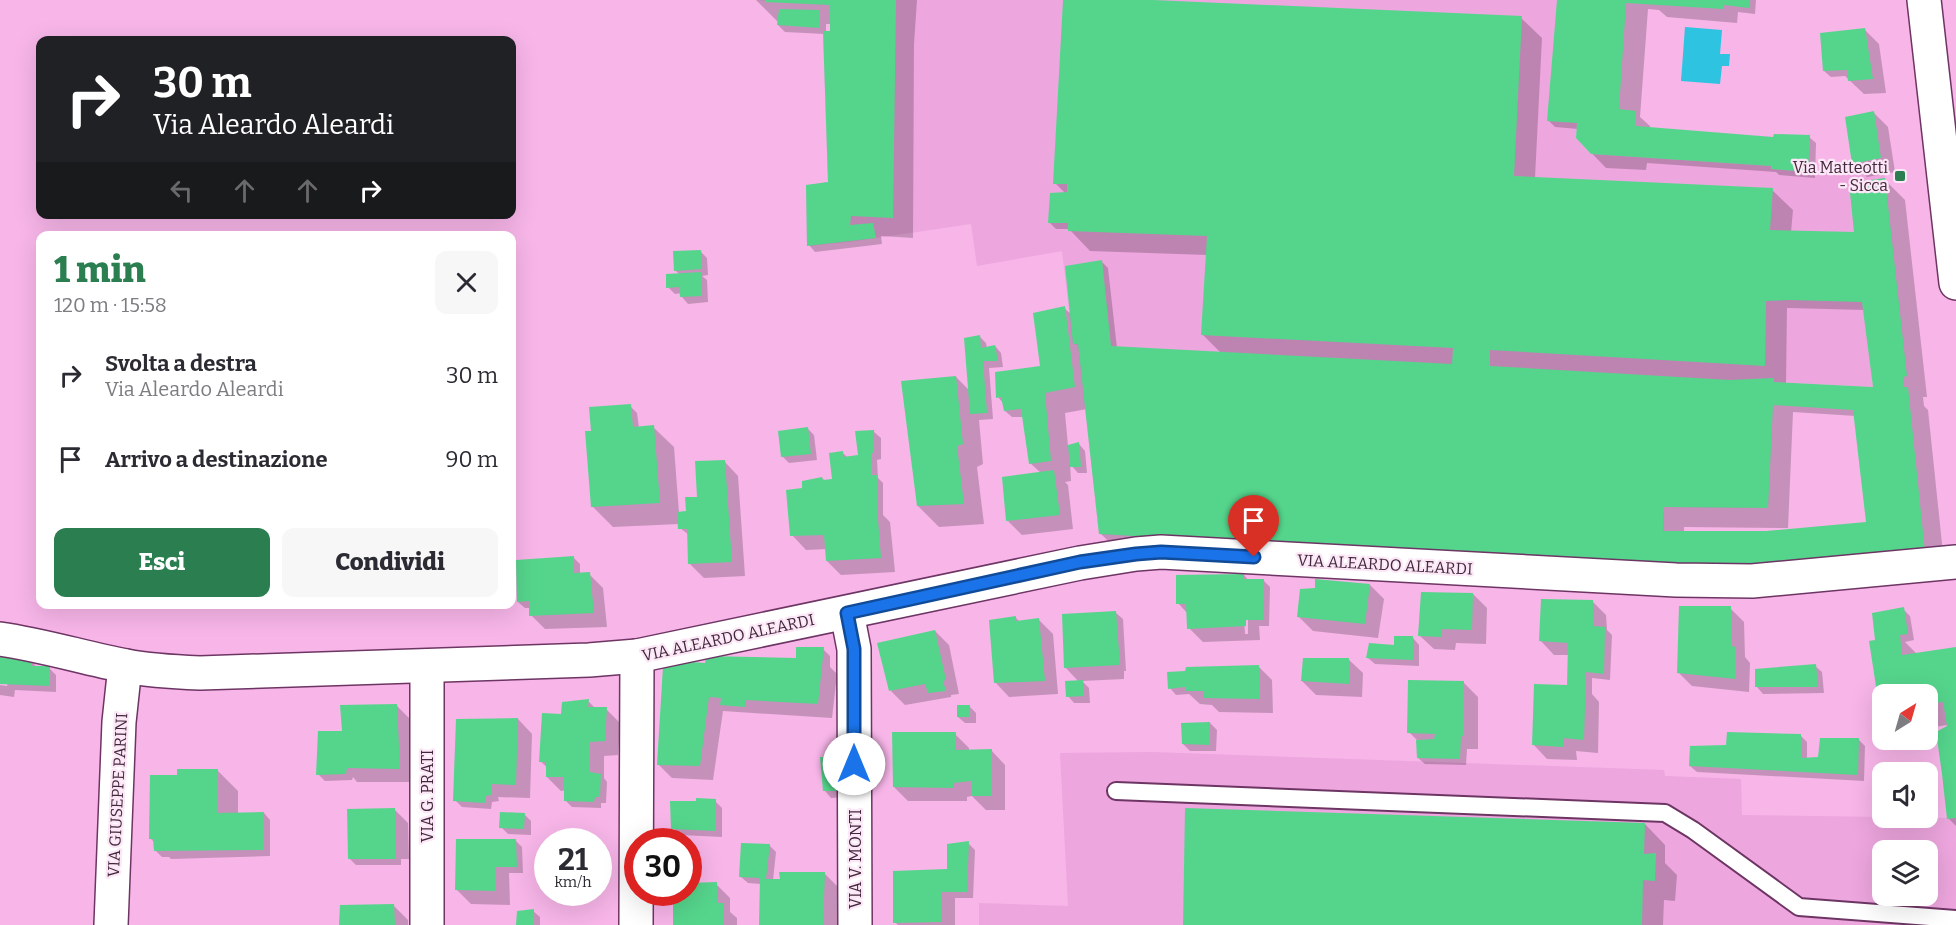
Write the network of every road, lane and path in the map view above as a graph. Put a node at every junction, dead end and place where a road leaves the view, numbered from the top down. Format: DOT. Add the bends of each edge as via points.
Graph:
graph roads {
  1 [pos="1924,0"];
  2 [pos="1956,283"];
  3 [pos="1956,562"];
  4 [pos="847,613"];
  5 [pos="0,639"];
  6 [pos="637,656"];
  7 [pos="124,666"];
  8 [pos="427,666"];
  9 [pos="1116,791"];
  10 [pos="1956,919"];
  11 [pos="111,925"];
  12 [pos="427,925"];
  13 [pos="636,925"];
  14 [pos="855,925"];
  1 -- 2 [label="street"];
  3 -- 4 [label="street, VIA ALEARDO ALEARDI" via="1752,581 1161,552 1080,562"];
  4 -- 6 [label="street, VIA ALEARDO ALEARDI"];
  4 -- 14 [label="street, VIA V. MONTI" via="854,649"];
  5 -- 7 [label="street, VIA ALEARDO ALEARDI"];
  6 -- 8 [label="street, VIA ALEARDO ALEARDI"];
  6 -- 13 [label="street"];
  7 -- 8 [label="street, VIA ALEARDO ALEARDI" via="200,673"];
  7 -- 11 [label="street, VIA GIUSEPPE PARINI"];
  8 -- 12 [label="street, VIA G. PRATI"];
  9 -- 10 [label="lane" via="1665,813 1799,907"];
}
